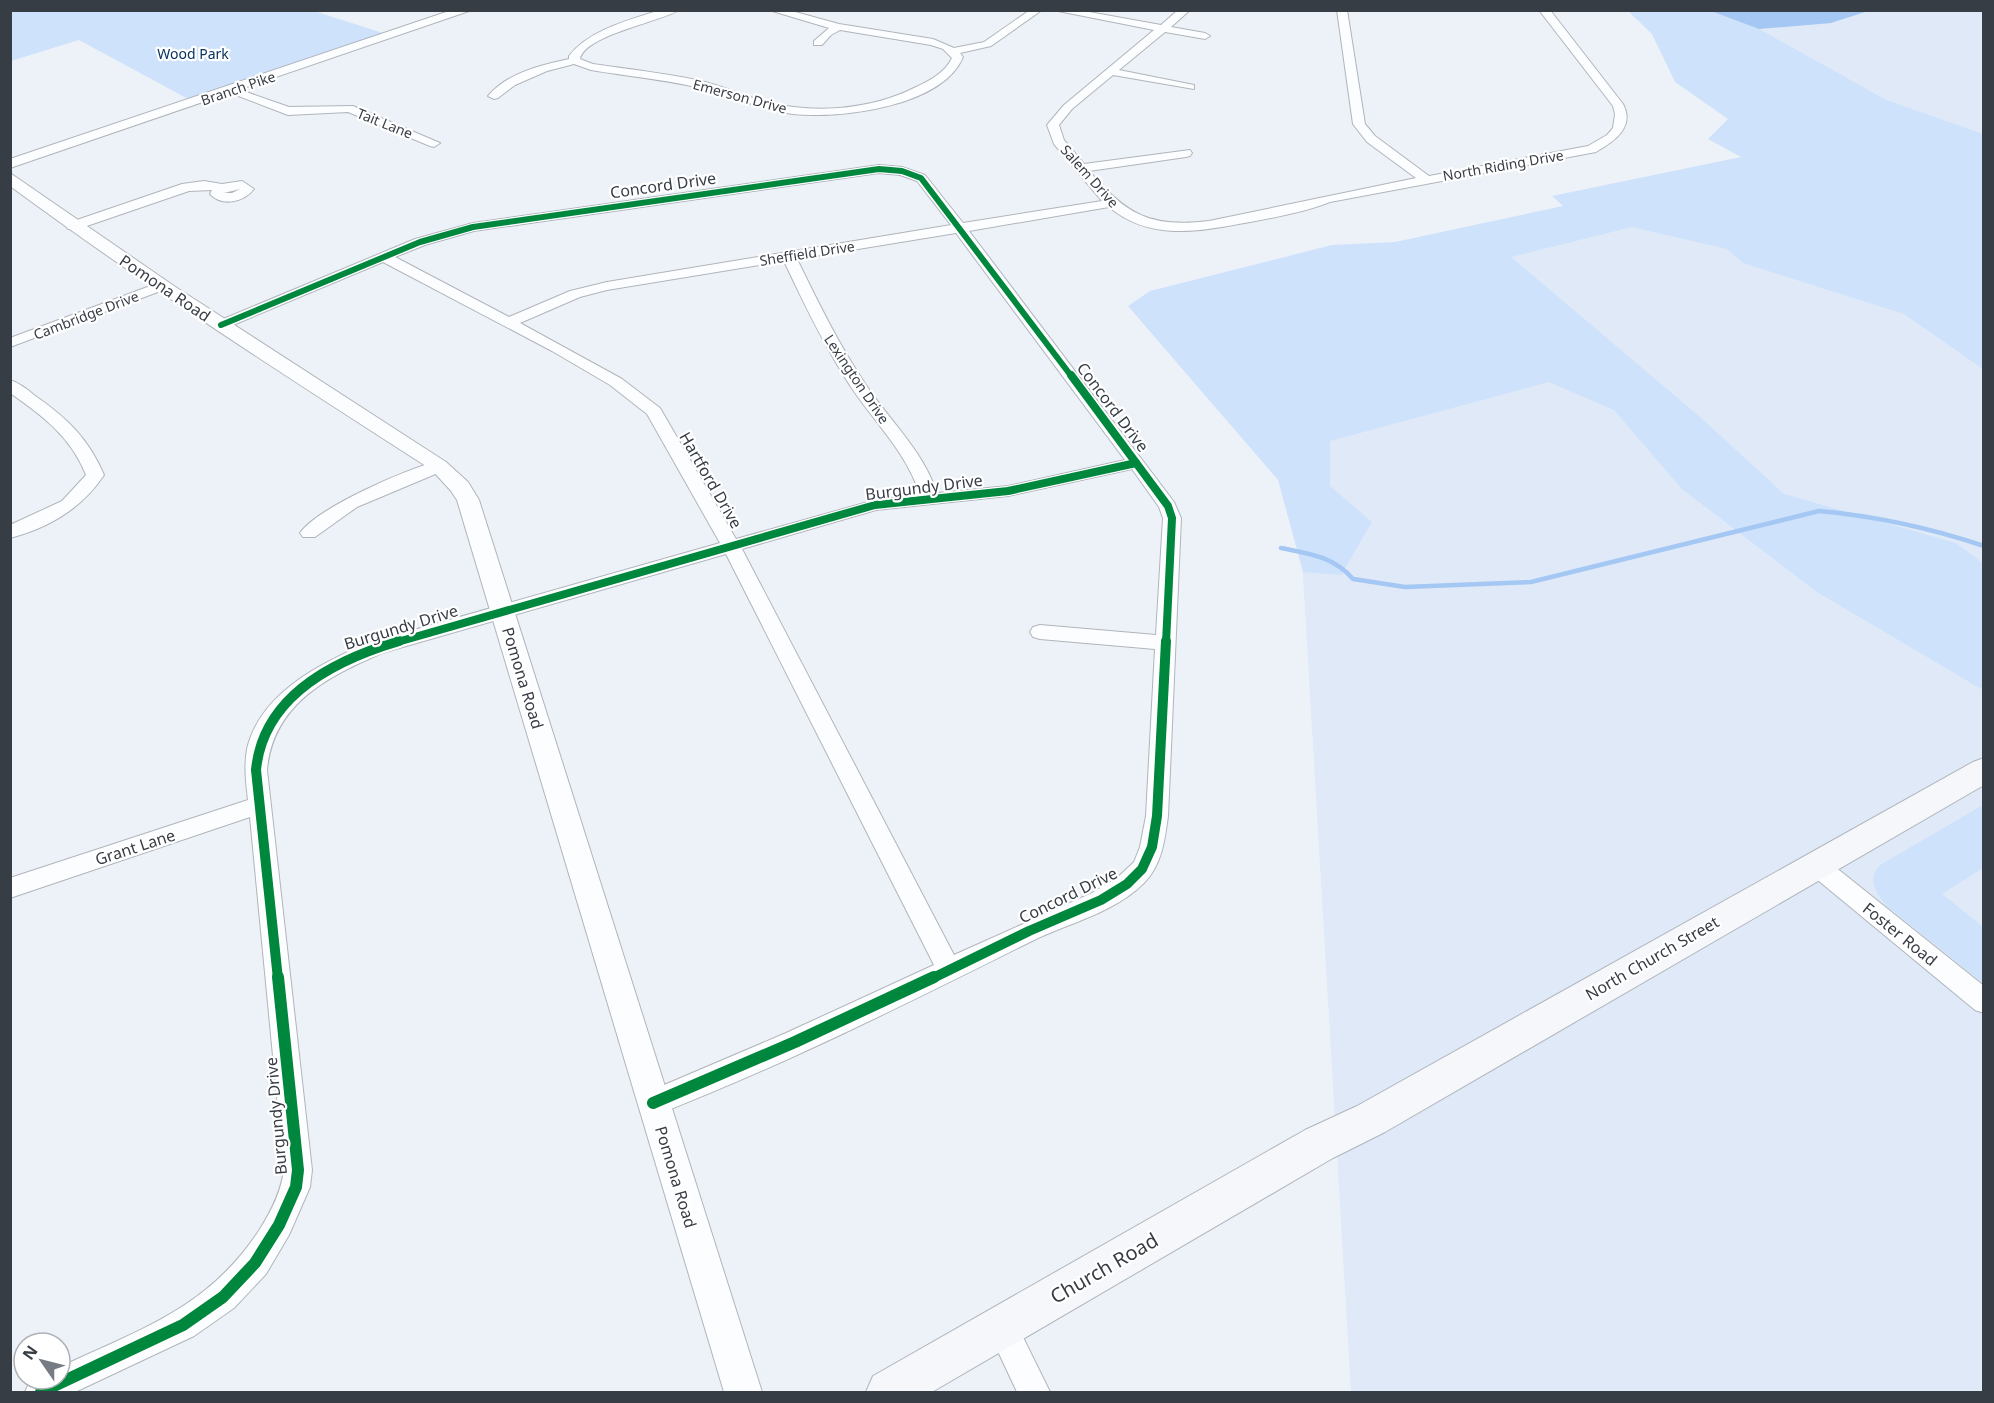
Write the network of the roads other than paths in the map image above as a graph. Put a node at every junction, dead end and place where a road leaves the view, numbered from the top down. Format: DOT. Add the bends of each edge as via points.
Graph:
graph roads {
  1 [pos="466,10"];
  2 [pos="674,10"];
  3 [pos="774,10"];
  4 [pos="1037,10"];
  5 [pos="1058,10"];
  6 [pos="1185,10"];
  7 [pos="1342,10"];
  8 [pos="1544,10"];
  9 [pos="838,27"];
  10 [pos="1162,29"];
  11 [pos="1205,36"];
  12 [pos="818,43"];
  13 [pos="953,51"];
  14 [pos="575,61"];
  15 [pos="1112,72"];
  16 [pos="1190,87"];
  17 [pos="232,90"];
  18 [pos="494,96"];
  19 [pos="434,143"];
  20 [pos="1186,153"];
  21 [pos="10,164"];
  22 [pos="1081,168"];
  23 [pos="10,178"];
  24 [pos="1425,179"];
  25 [pos="222,188"];
  26 [pos="1112,203"];
  27 [pos="1239,220"];
  28 [pos="73,226"];
  29 [pos="960,229"];
  30 [pos="788,256"];
  31 [pos="384,257"];
  32 [pos="161,286"];
  33 [pos="507,323"];
  34 [pos="221,325"];
  35 [pos="10,344"];
  36 [pos="10,385"];
  37 [pos="1136,463"];
  38 [pos="439,466"];
  39 [pos="930,499"];
  40 [pos="10,532"];
  41 [pos="309,533"];
  42 [pos="731,546"];
  43 [pos="503,612"];
  44 [pos="1040,632"];
  45 [pos="1165,643"];
  46 [pos="1983,770"];
  47 [pos="259,805"];
  48 [pos="1816,865"];
  49 [pos="10,888"];
  50 [pos="949,970"];
  51 [pos="1983,1002"];
  52 [pos="653,1103"];
  53 [pos="1320,1144"];
  54 [pos="1002,1328"];
  55 [pos="41,1392"];
  56 [pos="743,1392"];
  57 [pos="889,1392"];
  58 [pos="1034,1392"];
  1 -- 17 [label="street, Branch Pike"];
  2 -- 14 [label="street" via="625,26 581,49 574,56"];
  3 -- 9 [label="street"];
  4 -- 13 [label="street" via="987,44"];
  5 -- 10 [label="street"];
  6 -- 10 [label="street, Salem Drive"];
  7 -- 24 [label="street" via="1359,124 1371,139"];
  8 -- 24 [label="street, North Riding Drive" via="1619,106 1620,129 1611,139 1592,148"];
  9 -- 12 [label="street"];
  9 -- 13 [label="street" via="933,42"];
  10 -- 11 [label="street"];
  10 -- 15 [label="street, Salem Drive"];
  13 -- 14 [label="street, Emerson Drive" via="958,57 955,66 912,95 884,104 818,111 774,108 701,85"];
  14 -- 18 [label="street" via="527,76"];
  15 -- 16 [label="street"];
  15 -- 22 [label="street, Salem Drive" via="1068,107 1053,126 1058,141"];
  17 -- 19 [label="street, Tait Lane" via="288,111 349,108"];
  17 -- 21 [label="street, Branch Pike"];
  20 -- 22 [label="street"];
  22 -- 26 [label="street, Salem Drive"];
  23 -- 28 [label="street, Pomona Road"];
  24 -- 27 [label="street, North Riding Drive"];
  25 -- 28 [label="street" via="187,187"];
  26 -- 27 [label="street, Salem Drive" via="1132,217 1161,226 1196,228"];
  26 -- 29 [label="street, Sheffield Drive"];
  28 -- 32 [label="street, Pomona Road"];
  29 -- 30 [label="street, Sheffield Drive"];
  29 -- 31 [label="street, Concord Drive" via="921,178 879,169 483,226 420,242"];
  29 -- 37 [label="street, Concord Drive"];
  30 -- 33 [label="street, Sheffield Drive" via="607,286 576,294"];
  30 -- 39 [label="street, Lexington Drive" via="832,344 926,480"];
  31 -- 33 [label="street, Hartford Drive"];
  31 -- 34 [label="street, Concord Drive"];
  32 -- 34 [label="street, Pomona Road"];
  32 -- 35 [label="street, Cambridge Drive"];
  33 -- 42 [label="street, Hartford Drive" via="616,382 654,411"];
  34 -- 38 [label="street, Pomona Road"];
  36 -- 40 [label="street" via="60,421 88,454 95,475 86,492 76,500"];
  37 -- 39 [label="street, Burgundy Drive" via="1008,491"];
  37 -- 45 [label="street, Concord Drive" via="1172,518"];
  38 -- 41 [label="street" via="351,503"];
  38 -- 43 [label="street, Pomona Road" via="468,500"];
  39 -- 42 [label="street, Burgundy Drive" via="875,505"];
  42 -- 43 [label="street, Burgundy Drive"];
  42 -- 50 [label="street, Hartford Drive"];
  43 -- 47 [label="street, Burgundy Drive" via="375,648 341,662 311,681 286,703 260,743 256,770"];
  43 -- 52 [label="street, Pomona Road"];
  44 -- 45 [label="street"];
  45 -- 50 [label="street, Concord Drive" via="1158,816 1152,847 1139,873 1114,892"];
  46 -- 48 [label="main road, North Church Street"];
  47 -- 49 [label="street, Grant Lane"];
  47 -- 55 [label="street, Burgundy Drive" via="298,1170 296,1187 279,1225 255,1263 223,1297 183,1325"];
  48 -- 51 [label="street, Foster Road"];
  48 -- 53 [label="main road, North Church Street" via="1371,1119"];
  50 -- 52 [label="street, Concord Drive"];
  52 -- 56 [label="street, Pomona Road"];
  53 -- 54 [label="main road, Church Road"];
  54 -- 57 [label="main road, Church Road"];
  54 -- 58 [label="street"];
}
